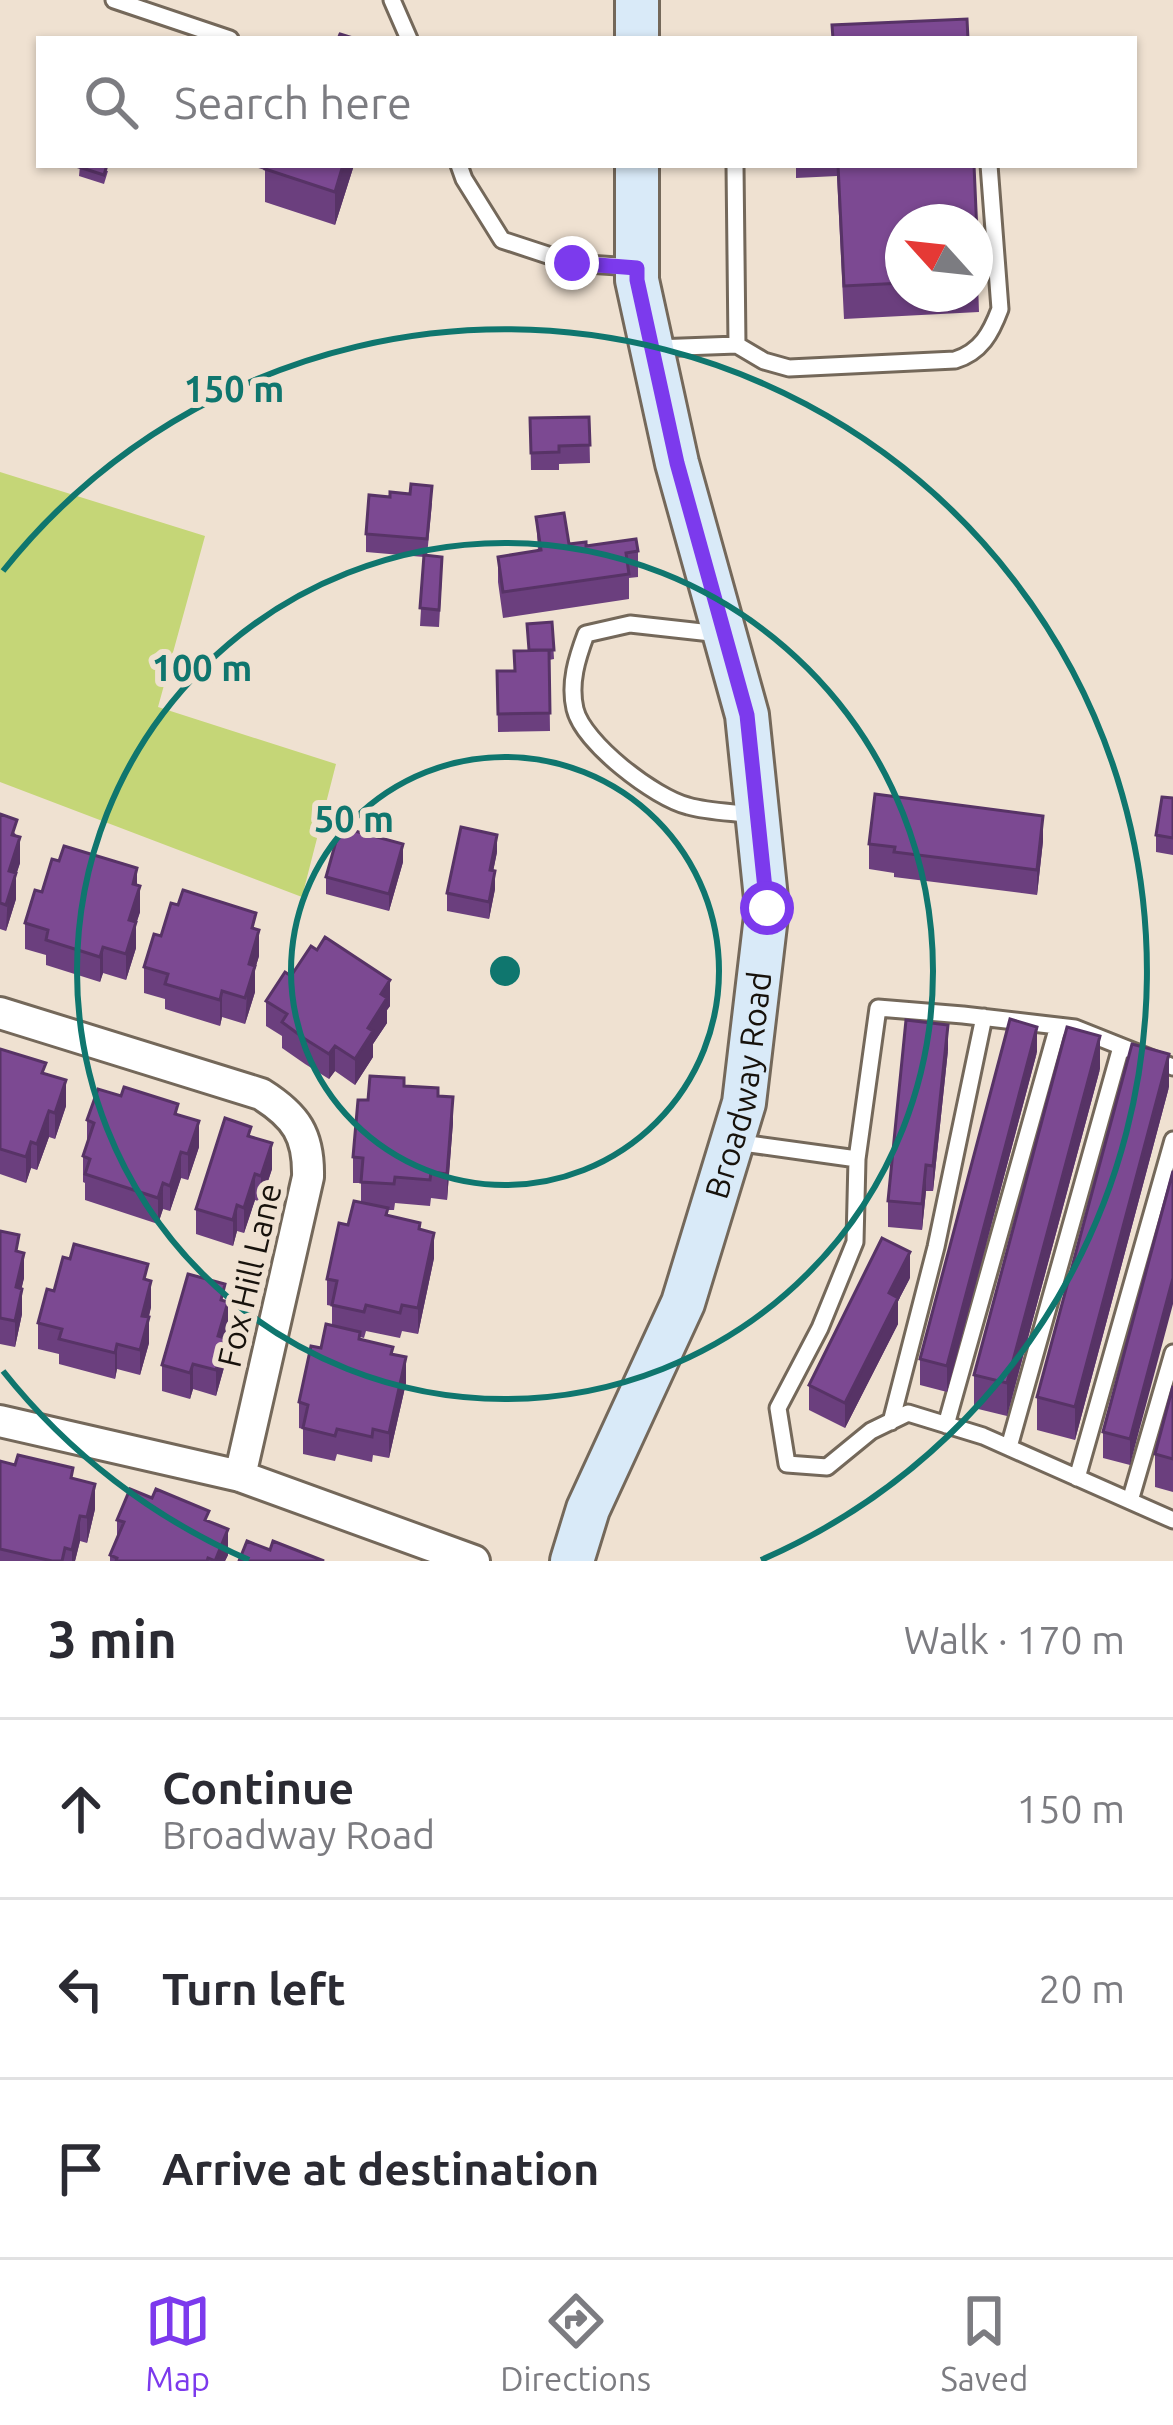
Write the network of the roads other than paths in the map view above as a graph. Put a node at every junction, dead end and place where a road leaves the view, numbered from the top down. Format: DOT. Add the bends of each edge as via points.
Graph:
graph roads {
  1 [pos="114,0"];
  2 [pos="392,0"];
  3 [pos="637,0"];
  4 [pos="221,36"];
  5 [pos="408,36"];
  6 [pos="637,36"];
  7 [pos="460,168"];
  8 [pos="637,168"];
  9 [pos="735,168"];
  10 [pos="989,168"];
  11 [pos="637,268"];
  12 [pos="737,345"];
  13 [pos="652,348"];
  14 [pos="725,634"];
  15 [pos="757,815"];
  16 [pos="0,1012"];
  17 [pos="984,1017"];
  18 [pos="1058,1026"];
  19 [pos="1121,1047"];
  20 [pos="1173,1067"];
  21 [pos="1173,1140"];
  22 [pos="732,1142"];
  23 [pos="857,1159"];
  24 [pos="1173,1353"];
  25 [pos="0,1421"];
  26 [pos="891,1422"];
  27 [pos="946,1425"];
  28 [pos="1009,1447"];
  29 [pos="240,1476"];
  30 [pos="1077,1478"];
  31 [pos="1130,1501"];
  32 [pos="1173,1520"];
  33 [pos="474,1561"];
  34 [pos="572,1561"];
  1 -- 4 [label="lane"];
  2 -- 5 [label="lane"];
  3 -- 6 [label="main road"];
  7 -- 11 [label="lane" via="502,240 572,263"];
  8 -- 11 [label="main road, Broadway Road"];
  9 -- 12 [label="lane"];
  10 -- 12 [label="lane" via="1000,309 970,355 789,368"];
  11 -- 13 [label="main road, Broadway Road"];
  12 -- 13 [label="lane"];
  13 -- 14 [label="main road, Broadway Road"];
  14 -- 15 [label="main road, Broadway Road" via="747,715"];
  14 -- 15 [label="lane" via="630,625 586,634 574,670 575,712 606,754 656,791 686,806"];
  15 -- 22 [label="main road, Broadway Road" via="767,908 744,1103"];
  16 -- 29 [label="street, Fox Hill Lane" via="261,1094 297,1125 309,1150 308,1177"];
  17 -- 18 [label="lane"];
  17 -- 23 [label="lane" via="878,1008"];
  17 -- 26 [label="lane"];
  18 -- 19 [label="lane"];
  18 -- 27 [label="lane"];
  19 -- 20 [label="lane"];
  19 -- 28 [label="lane"];
  21 -- 30 [label="lane"];
  22 -- 23 [label="lane"];
  22 -- 34 [label="main road, Broadway Road" via="683,1303"];
  23 -- 26 [label="lane" via="854,1243 778,1408 787,1463 827,1467"];
  24 -- 31 [label="lane"];
  25 -- 29 [label="street"];
  26 -- 27 [label="lane" via="908,1413"];
  27 -- 28 [label="lane"];
  28 -- 30 [label="lane"];
  29 -- 33 [label="street"];
  30 -- 31 [label="lane"];
  31 -- 32 [label="lane"];
}
